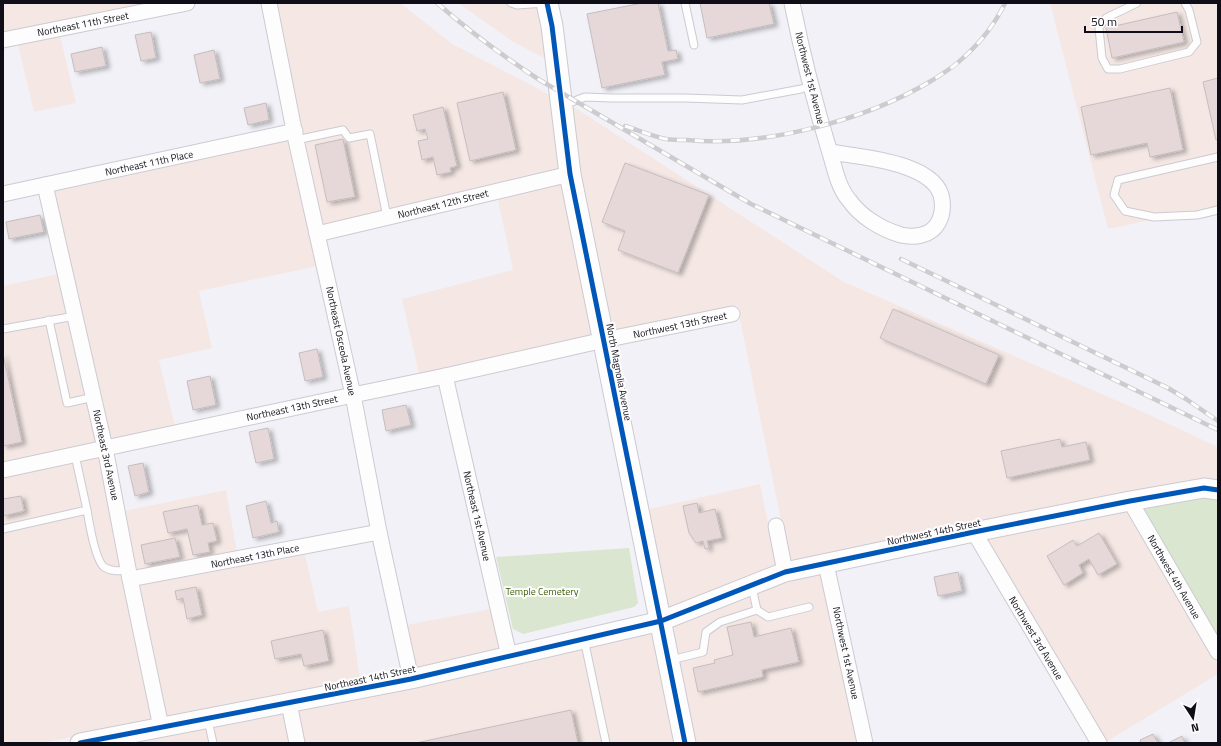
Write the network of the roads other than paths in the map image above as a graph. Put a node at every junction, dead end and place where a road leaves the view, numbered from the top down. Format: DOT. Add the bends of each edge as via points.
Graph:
graph roads {
  1 [pos="187,3"];
  2 [pos="269,3"];
  3 [pos="511,3"];
  4 [pos="547,3"];
  5 [pos="685,3"];
  6 [pos="792,3"];
  7 [pos="1138,3"];
  8 [pos="1185,3"];
  9 [pos="3,40"];
  10 [pos="694,46"];
  11 [pos="811,86"];
  12 [pos="562,106"];
  13 [pos="296,136"];
  14 [pos="830,152"];
  15 [pos="1218,157"];
  16 [pos="570,174"];
  17 [pos="45,185"];
  18 [pos="3,194"];
  19 [pos="1218,210"];
  20 [pos="388,217"];
  21 [pos="317,234"];
  22 [pos="732,314"];
  23 [pos="75,316"];
  24 [pos="49,320"];
  25 [pos="3,329"];
  26 [pos="604,340"];
  27 [pos="445,376"];
  28 [pos="352,395"];
  29 [pos="94,397"];
  30 [pos="105,448"];
  31 [pos="75,455"];
  32 [pos="3,470"];
  33 [pos="1218,490"];
  34 [pos="1130,501"];
  35 [pos="87,510"];
  36 [pos="776,526"];
  37 [pos="3,528"];
  38 [pos="379,532"];
  39 [pos="974,532"];
  40 [pos="826,564"];
  41 [pos="785,572"];
  42 [pos="129,575"];
  43 [pos="751,586"];
  44 [pos="809,607"];
  45 [pos="757,610"];
  46 [pos="661,621"];
  47 [pos="584,639"];
  48 [pos="1218,652"];
  49 [pos="509,656"];
  50 [pos="668,660"];
  51 [pos="411,679"];
  52 [pos="289,703"];
  53 [pos="207,718"];
  54 [pos="161,727"];
  55 [pos="80,743"];
  56 [pos="212,743"];
  57 [pos="297,743"];
  58 [pos="606,743"];
  59 [pos="685,743"];
  60 [pos="865,743"];
  61 [pos="1099,743"];
  1 -- 9 [label="street, Northeast 11th Street"];
  2 -- 13 [label="street, Northeast Osceola Avenue"];
  3 -- 4 [label="lane" via="517,6"];
  4 -- 12 [label="main road, North Magnolia Avenue"];
  5 -- 10 [label="lane"];
  6 -- 11 [label="street, Northwest 1st Avenue"];
  7 -- 8 [label="lane" via="1106,18 1099,28 1102,58 1108,69 1120,69 1189,52 1197,42"];
  11 -- 12 [label="lane" via="742,100 585,97"];
  11 -- 14 [label="street, Northwest 1st Avenue"];
  12 -- 16 [label="main road, North Magnolia Avenue"];
  13 -- 17 [label="street, Northeast 11th Place"];
  13 -- 20 [label="lane" via="343,130 349,138 370,134"];
  13 -- 21 [label="street, Northeast Osceola Avenue"];
  14 -- 14 [label="street, Northwest 1st Avenue" via="847,199 871,221 896,234 912,236 931,232 938,223 942,211 942,197 937,185 927,176 891,162"];
  15 -- 19 [label="lane" via="1118,180 1114,195 1125,211 1154,217 1197,215"];
  16 -- 20 [label="street, Northeast 12th Street"];
  16 -- 26 [label="main road, North Magnolia Avenue"];
  17 -- 18 [label="street, Northeast 11th Place"];
  17 -- 23 [label="street, Northeast 3rd Avenue"];
  20 -- 21 [label="street, Northeast 12th Street"];
  21 -- 28 [label="street, Northeast Osceola Avenue"];
  22 -- 26 [label="street, Northwest 13th Street"];
  23 -- 24 [label="lane"];
  23 -- 29 [label="street, Northeast 3rd Avenue"];
  24 -- 25 [label="lane"];
  24 -- 29 [label="lane" via="67,403"];
  26 -- 27 [label="street, Northeast 13th Street"];
  26 -- 46 [label="main road, North Magnolia Avenue"];
  27 -- 28 [label="street, Northeast 13th Street"];
  27 -- 49 [label="street, Northeast 1st Avenue"];
  28 -- 30 [label="street, Northeast 13th Street"];
  28 -- 38 [label="street, Northeast Osceola Avenue"];
  29 -- 30 [label="street, Northeast 3rd Avenue"];
  30 -- 31 [label="street, Northeast 13th Street"];
  30 -- 42 [label="street, Northeast 3rd Avenue"];
  31 -- 32 [label="street, Northeast 13th Street"];
  31 -- 35 [label="lane"];
  33 -- 34 [label="street, Northwest 14th Street" via="1204,488"];
  34 -- 39 [label="street, Northwest 14th Street"];
  34 -- 48 [label="street, Northwest 4th Avenue"];
  35 -- 37 [label="lane"];
  35 -- 42 [label="lane" via="97,556 103,566"];
  36 -- 41 [label="street"];
  38 -- 42 [label="street, Northeast 13th Place"];
  38 -- 51 [label="street, Northeast Osceola Avenue"];
  39 -- 40 [label="street, Northwest 14th Street"];
  39 -- 61 [label="street, Northwest 3rd Avenue"];
  40 -- 41 [label="street, Northwest 14th Street"];
  40 -- 60 [label="street, Northwest 1st Avenue"];
  41 -- 43 [label="street, Northwest 14th Street"];
  42 -- 54 [label="street, Northeast 3rd Avenue"];
  43 -- 45 [label="lane"];
  43 -- 46 [label="street, Northwest 14th Street"];
  44 -- 45 [label="lane" via="768,617"];
  45 -- 50 [label="lane" via="720,622 706,632 703,652"];
  46 -- 47 [label="street, Northeast 14th Street"];
  46 -- 50 [label="main road, North Magnolia Avenue"];
  47 -- 49 [label="street, Northeast 14th Street"];
  47 -- 58 [label="lane"];
  49 -- 51 [label="street, Northeast 14th Street"];
  50 -- 59 [label="main road, North Magnolia Avenue"];
  51 -- 52 [label="street, Northeast 14th Street"];
  52 -- 53 [label="street, Northeast 14th Street"];
  52 -- 57 [label="street"];
  53 -- 54 [label="street, Northeast 14th Street"];
  53 -- 56 [label="lane"];
  54 -- 55 [label="street, Northeast 14th Street"];
}
